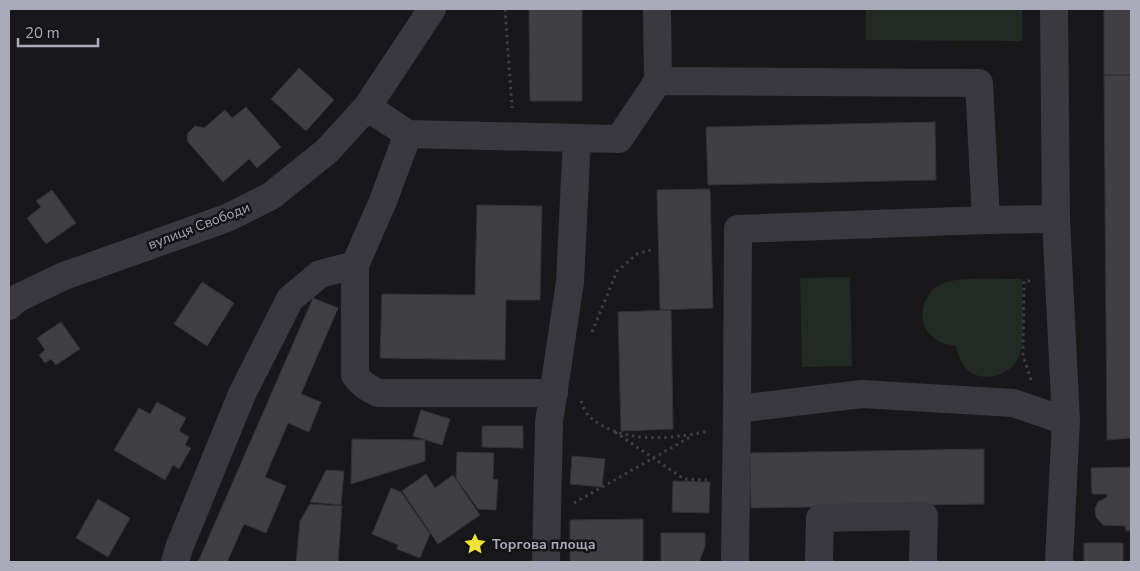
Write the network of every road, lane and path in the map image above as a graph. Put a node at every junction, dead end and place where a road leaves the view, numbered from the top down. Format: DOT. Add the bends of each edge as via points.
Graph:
graph roads {
  1 [pos="432,9"];
  2 [pos="505,9"];
  3 [pos="656,9"];
  4 [pos="1054,9"];
  5 [pos="658,81"];
  6 [pos="367,107"];
  7 [pos="408,134"];
  8 [pos="514,136"];
  9 [pos="577,138"];
  10 [pos="1056,219"];
  11 [pos="986,220"];
  12 [pos="654,249"];
  13 [pos="355,265"];
  14 [pos="12,296"];
  15 [pos="591,336"];
  16 [pos="565,393"];
  17 [pos="737,409"];
  18 [pos="1066,421"];
  19 [pos="716,430"];
  20 [pos="612,431"];
  21 [pos="695,434"];
  22 [pos="654,459"];
  23 [pos="715,480"];
  24 [pos="572,504"];
  25 [pos="175,562"];
  26 [pos="546,562"];
  27 [pos="735,562"];
  28 [pos="820,562"];
  29 [pos="923,562"];
  30 [pos="1060,562"];
  1 -- 6 [label="street, вулиця Свободи"];
  2 -- 8 [label="path"];
  3 -- 5 [label="street"];
  4 -- 10 [label="street"];
  5 -- 9 [label="street" via="619,139"];
  5 -- 11 [label="street" via="978,83"];
  6 -- 7 [label="street"];
  6 -- 14 [label="street, вулиця Свободи" via="327,151 271,196 227,218"];
  7 -- 8 [label="street"];
  7 -- 13 [label="street"];
  8 -- 9 [label="street"];
  9 -- 16 [label="street"];
  10 -- 11 [label="street"];
  10 -- 18 [label="street"];
  11 -- 17 [label="street" via="738,229"];
  12 -- 15 [label="path" via="637,254 617,271"];
  13 -- 16 [label="street" via="355,374 368,388 378,393"];
  13 -- 25 [label="street" via="320,274 290,299 242,394"];
  16 -- 20 [label="path" via="589,417"];
  16 -- 26 [label="street" via="549,422"];
  17 -- 18 [label="street" via="862,394 1013,403"];
  17 -- 27 [label="street"];
  18 -- 30 [label="street"];
  19 -- 21 [label="path"];
  20 -- 21 [label="path" via="641,438"];
  20 -- 22 [label="path"];
  21 -- 22 [label="path"];
  22 -- 23 [label="path" via="684,479"];
  22 -- 24 [label="path"];
  28 -- 29 [label="street" via="820,518 924,516"];
}
